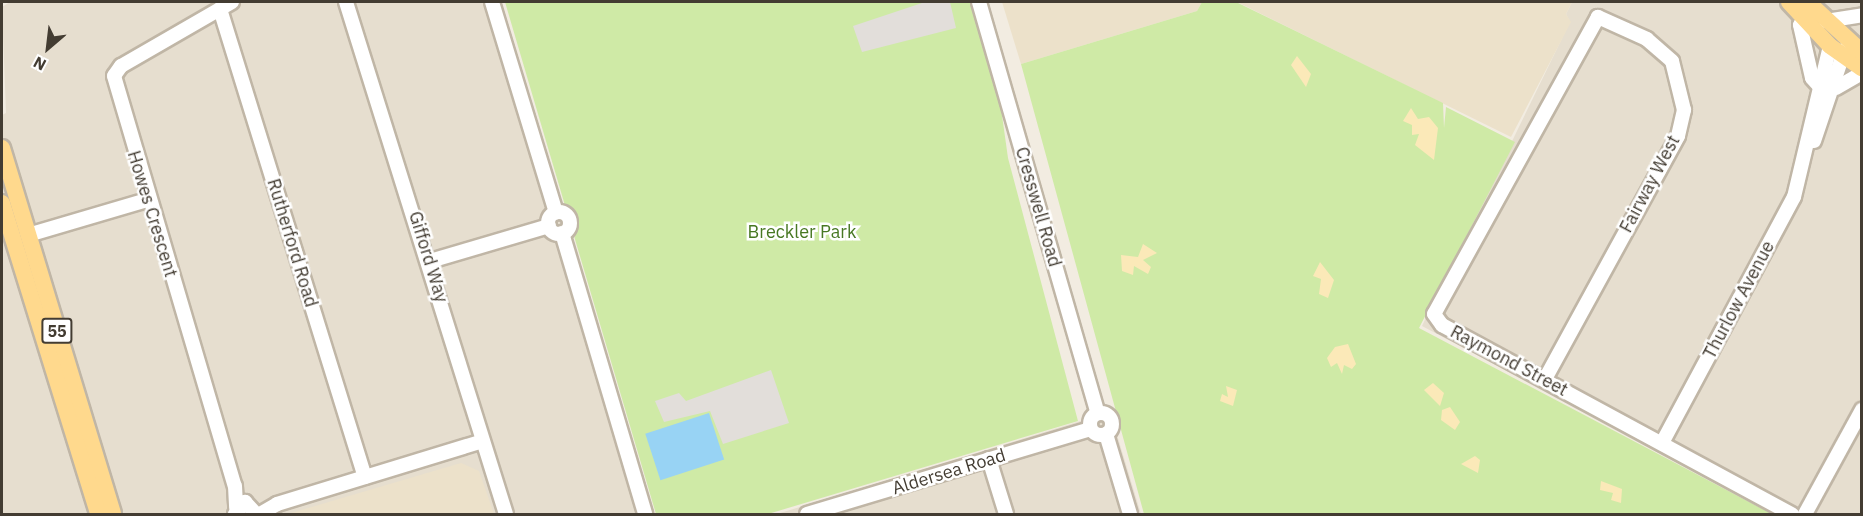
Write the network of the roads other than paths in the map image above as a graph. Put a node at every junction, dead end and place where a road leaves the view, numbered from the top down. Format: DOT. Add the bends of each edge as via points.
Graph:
graph roads {
  1 [pos="346,2"];
  2 [pos="492,2"];
  3 [pos="978,2"];
  4 [pos="1789,2"];
  5 [pos="1808,2"];
  6 [pos="226,5"];
  7 [pos="1862,15"];
  8 [pos="1598,17"];
  9 [pos="1804,19"];
  10 [pos="1826,21"];
  11 [pos="1836,41"];
  12 [pos="1862,52"];
  13 [pos="1844,58"];
  14 [pos="1862,71"];
  15 [pos="1828,88"];
  16 [pos="2,148"];
  17 [pos="6,192"];
  18 [pos="147,200"];
  19 [pos="556,213"];
  20 [pos="549,226"];
  21 [pos="562,233"];
  22 [pos="28,235"];
  23 [pos="430,261"];
  24 [pos="1545,379"];
  25 [pos="1862,410"];
  26 [pos="1098,413"];
  27 [pos="1091,429"];
  28 [pos="81,434"];
  29 [pos="1106,434"];
  30 [pos="483,441"];
  31 [pos="1662,443"];
  32 [pos="989,459"];
  33 [pos="365,477"];
  34 [pos="243,511"];
  35 [pos="98,514"];
  36 [pos="113,514"];
  37 [pos="506,514"];
  38 [pos="645,514"];
  39 [pos="807,514"];
  40 [pos="1006,514"];
  41 [pos="1131,514"];
  42 [pos="1792,514"];
  43 [pos="1805,514"];
  1 -- 23 [label="street, Gifford Way"];
  2 -- 19 [label="street"];
  3 -- 26 [label="street, Cresswell Road"];
  4 -- 9 [label="main road"];
  5 -- 10 [label="main road"];
  6 -- 18 [label="street, Howes Crescent" via="122,66 114,76"];
  6 -- 33 [label="street, Rutherford Road"];
  7 -- 10 [label="street"];
  8 -- 24 [label="street, Fairway West" via="1647,39 1672,61 1684,110 1678,135"];
  8 -- 24 [label="street, Raymond Street" via="1434,314 1442,325"];
  9 -- 11 [label="main road"];
  9 -- 15 [label="street" via="1800,25 1812,78"];
  10 -- 11 [label="main road"];
  11 -- 12 [label="main road"];
  11 -- 13 [label="main road"];
  11 -- 15 [label="street, Thurlow Avenue"];
  13 -- 14 [label="main road"];
  13 -- 15 [label="street, Thurlow Avenue"];
  14 -- 15 [label="street"];
  15 -- 31 [label="street, Thurlow Avenue" via="1794,197"];
  16 -- 17 [label="main road, 55"];
  17 -- 22 [label="main road, 55"];
  17 -- 28 [label="main road, 55"];
  18 -- 22 [label="street"];
  18 -- 34 [label="street, Howes Crescent"];
  19 -- 20 [label="street"];
  19 -- 21 [label="street" via="569,220"];
  20 -- 21 [label="street"];
  20 -- 23 [label="street"];
  21 -- 38 [label="street"];
  22 -- 28 [label="main road, 55"];
  23 -- 30 [label="street, Gifford Way"];
  24 -- 31 [label="street, Raymond Street"];
  25 -- 43 [label="street"];
  26 -- 27 [label="street"];
  26 -- 29 [label="street, Cresswell Road" via="1112,420"];
  27 -- 29 [label="street"];
  27 -- 32 [label="street, Aldersea Road"];
  28 -- 35 [label="main road, 55"];
  28 -- 36 [label="main road, 55"];
  29 -- 41 [label="street, Cresswell Road"];
  30 -- 33 [label="street"];
  30 -- 37 [label="street, Gifford Way"];
  31 -- 42 [label="street, Raymond Street"];
  32 -- 39 [label="street, Aldersea Road"];
  32 -- 40 [label="street"];
  33 -- 34 [label="street"];
}
